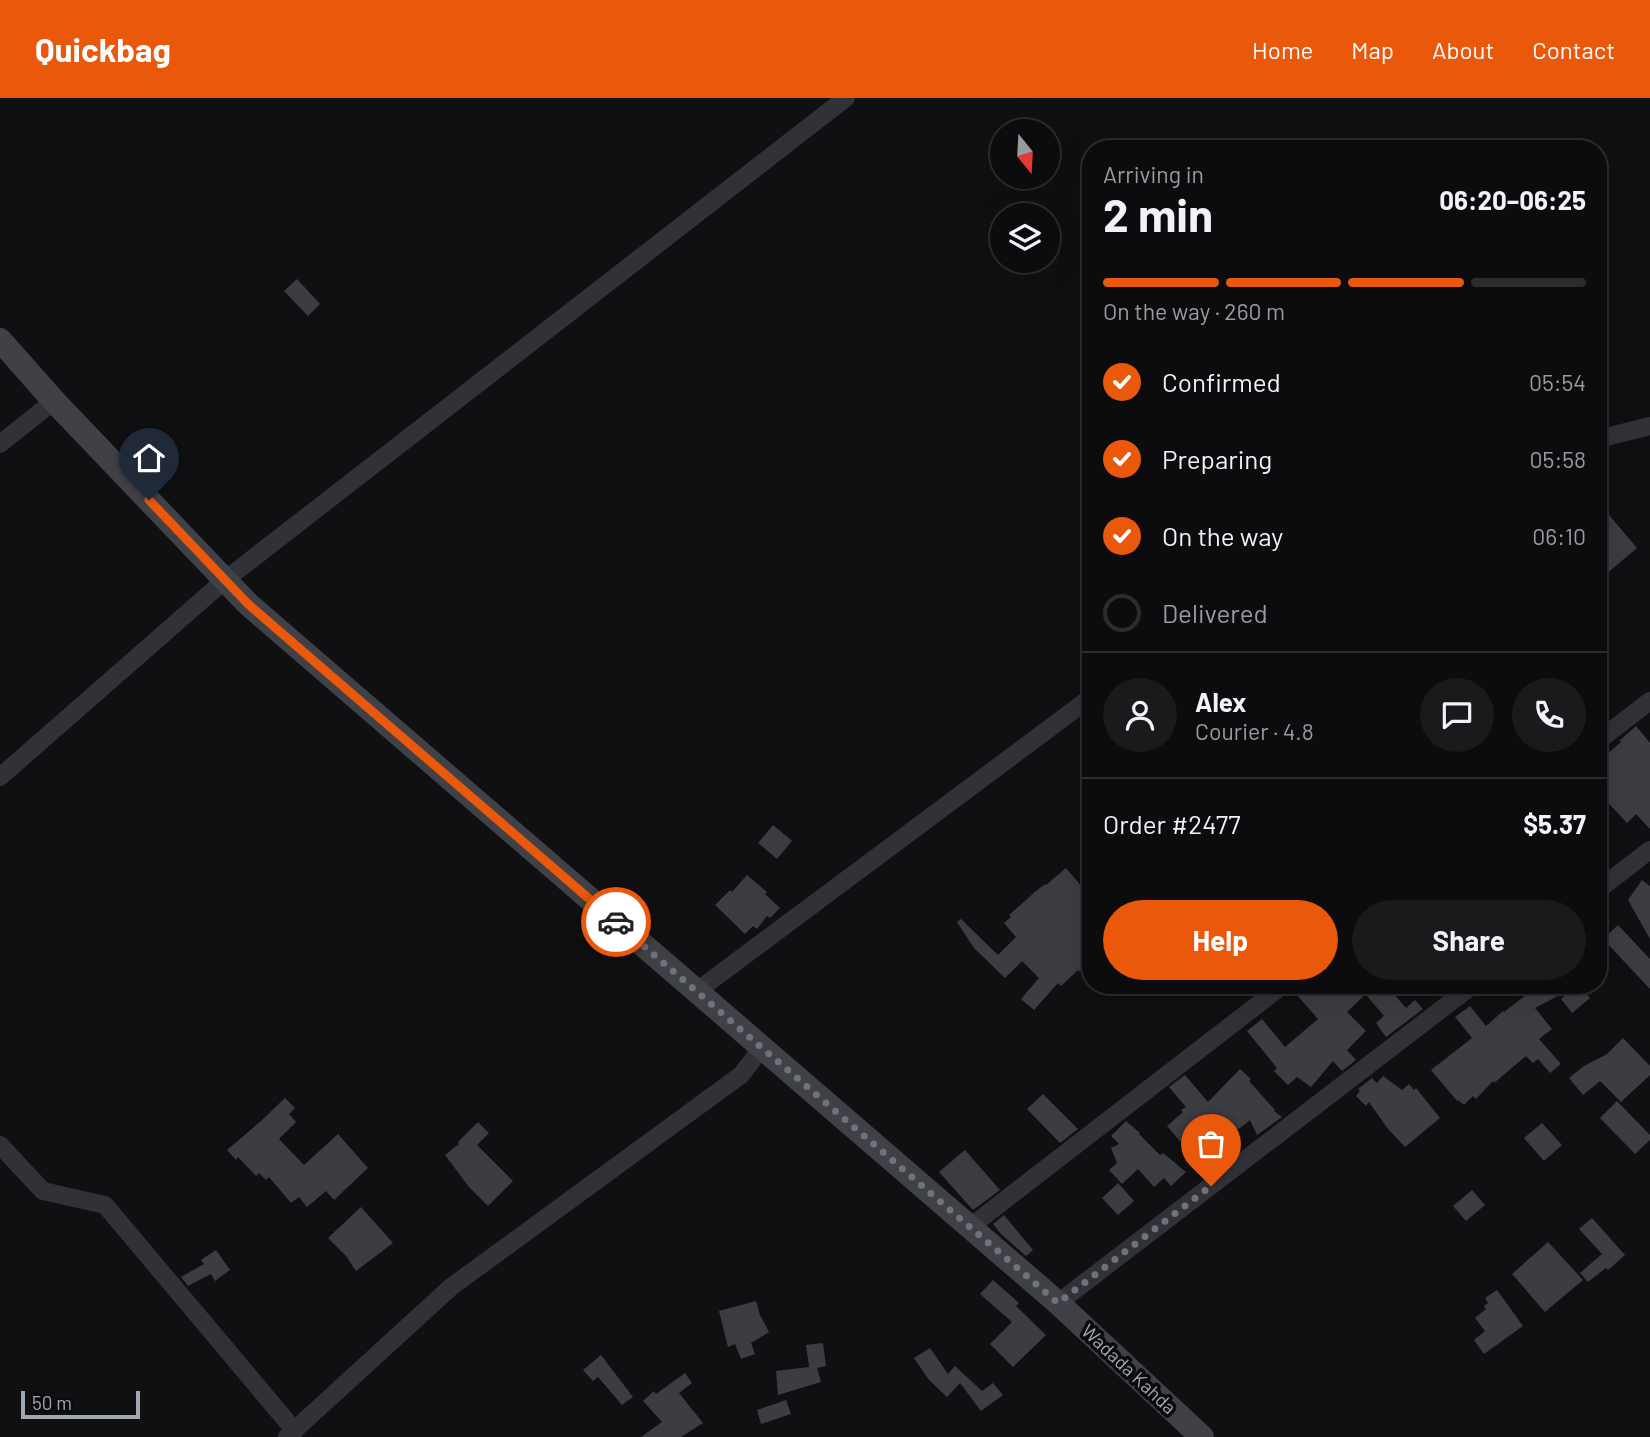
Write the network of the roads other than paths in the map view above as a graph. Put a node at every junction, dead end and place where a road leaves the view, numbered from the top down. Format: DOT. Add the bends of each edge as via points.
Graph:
graph roads {
  1 [pos="846,98"];
  2 [pos="0,341"];
  3 [pos="54,401"];
  4 [pos="1650,426"];
  5 [pos="1607,437"];
  6 [pos="0,444"];
  7 [pos="225,580"];
  8 [pos="1650,701"];
  9 [pos="1082,704"];
  10 [pos="1607,734"];
  11 [pos="0,777"];
  12 [pos="1650,850"];
  13 [pos="1607,883"];
  14 [pos="696,991"];
  15 [pos="1271,994"];
  16 [pos="1461,994"];
  17 [pos="762,1048"];
  18 [pos="0,1145"];
  19 [pos="970,1227"];
  20 [pos="1058,1303"];
  21 [pos="291,1434"];
  22 [pos="1202,1437"];
  1 -- 7 [label="street"];
  2 -- 3 [label="main road, Wadada Kahda"];
  3 -- 6 [label="street"];
  3 -- 7 [label="main road, Wadada Kahda"];
  4 -- 5 [label="street"];
  7 -- 11 [label="street"];
  7 -- 14 [label="main road, Wadada Kahda"];
  8 -- 10 [label="street"];
  9 -- 14 [label="street"];
  12 -- 13 [label="street"];
  14 -- 17 [label="main road, Wadada Kahda"];
  15 -- 19 [label="street"];
  16 -- 20 [label="street"];
  17 -- 19 [label="main road, Wadada Kahda"];
  17 -- 21 [label="street" via="741,1074 451,1287"];
  18 -- 21 [label="street" via="43,1191 105,1205"];
  19 -- 20 [label="main road, Wadada Kahda"];
  20 -- 22 [label="main road, Wadada Kahda"];
}
